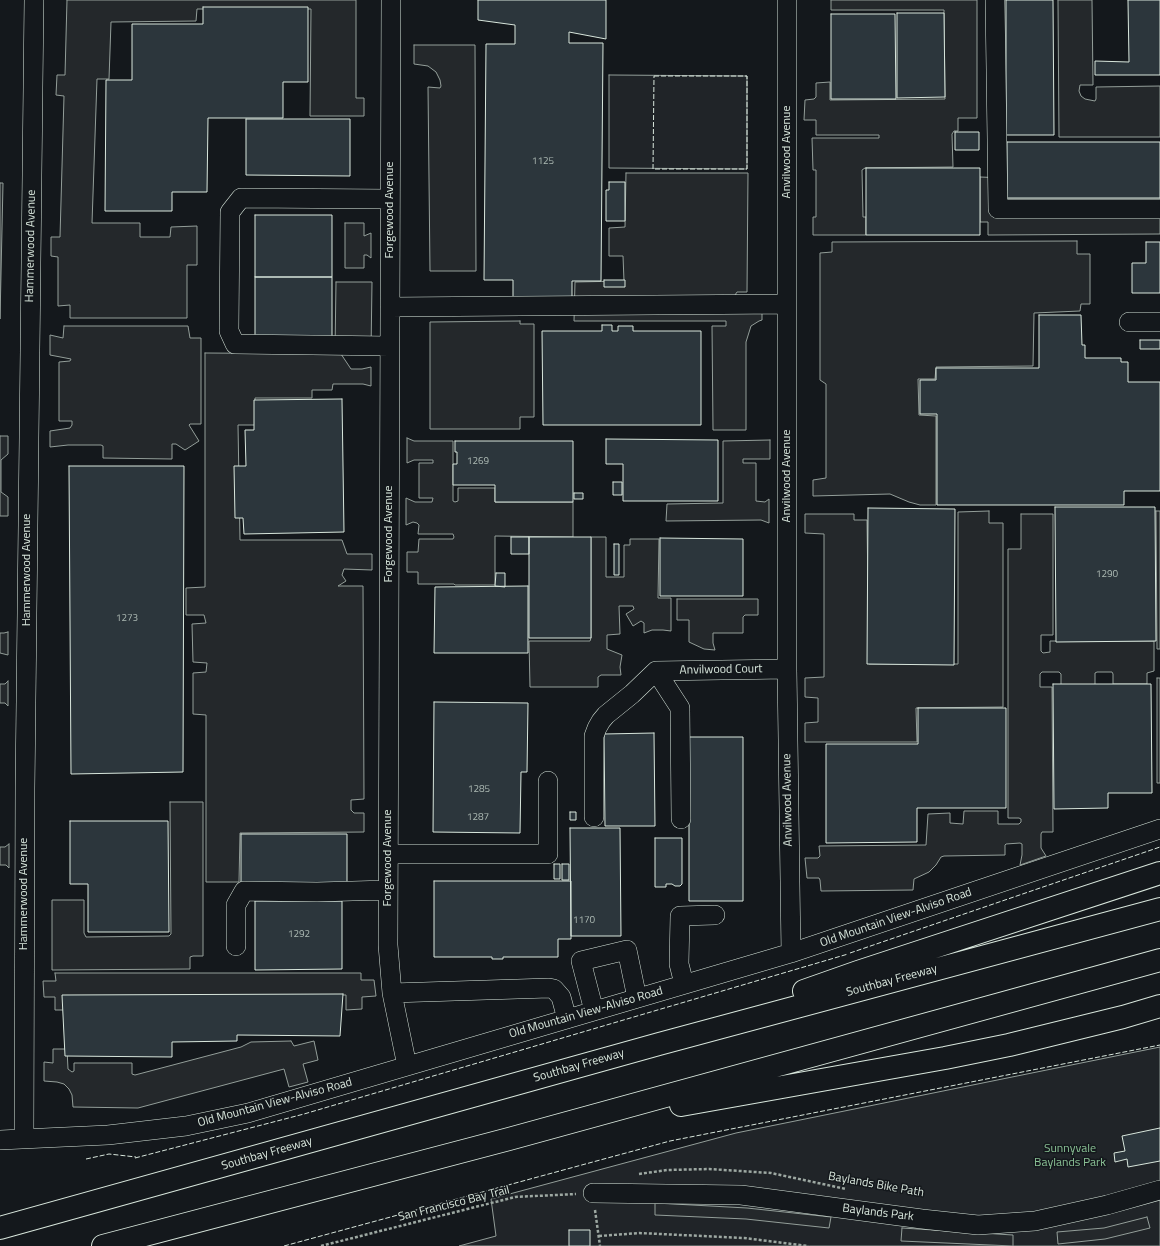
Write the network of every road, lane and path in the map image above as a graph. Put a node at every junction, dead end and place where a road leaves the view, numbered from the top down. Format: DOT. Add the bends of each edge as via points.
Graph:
graph roads {
  1 [pos="34,0"];
  2 [pos="391,0"];
  3 [pos="787,0"];
  4 [pos="995,0"];
  5 [pos="390,199"];
  6 [pos="1160,209"];
  7 [pos="786,304"];
  8 [pos="390,307"];
  9 [pos="1129,322"];
  10 [pos="1160,322"];
  11 [pos="389,346"];
  12 [pos="787,669"];
  13 [pos="656,671"];
  14 [pos="548,781"];
  15 [pos="594,817"];
  16 [pos="681,819"];
  17 [pos="1160,829"];
  18 [pos="388,854"];
  19 [pos="1160,873"];
  20 [pos="388,890"];
  21 [pos="1160,909"];
  22 [pos="715,915"];
  23 [pos="236,946"];
  24 [pos="791,953"];
  25 [pos="1160,960"];
  26 [pos="684,984"];
  27 [pos="392,993"];
  28 [pos="638,998"];
  29 [pos="1160,1006"];
  30 [pos="1160,1010"];
  31 [pos="594,1011"];
  32 [pos="1123,1017"];
  33 [pos="567,1019"];
  34 [pos="658,1044"];
  35 [pos="407,1066"];
  36 [pos="24,1139"];
  37 [pos="509,1139"];
  38 [pos="0,1140"];
  39 [pos="634,1175"];
  40 [pos="846,1189"];
  41 [pos="1160,1190"];
  42 [pos="593,1193"];
  43 [pos="0,1228"];
  44 [pos="599,1236"];
  45 [pos="103,1246"];
  46 [pos="321,1246"];
  47 [pos="600,1246"];
  48 [pos="808,1246"];
  1 -- 36 [label="street, Hammerwood Avenue" via="25,780"];
  2 -- 5 [label="street, Forgewood Avenue"];
  3 -- 7 [label="street, Anvilwood Avenue"];
  4 -- 6 [label="street" via="998,209"];
  5 -- 8 [label="street, Forgewood Avenue"];
  5 -- 11 [label="street" via="241,198 230,212 229,331 235,344"];
  7 -- 8 [label="street"];
  7 -- 12 [label="street, Anvilwood Avenue"];
  8 -- 11 [label="street, Forgewood Avenue"];
  9 -- 10 [label="street"];
  11 -- 18 [label="street, Forgewood Avenue"];
  12 -- 13 [label="street, Anvilwood Court"];
  12 -- 24 [label="street, Anvilwood Avenue"];
  13 -- 15 [label="street" via="606,715 597,728 594,736"];
  13 -- 16 [label="street" via="680,708"];
  14 -- 18 [label="street" via="548,854"];
  17 -- 24 [label="street, Old Mountain View-Alviso Road"];
  18 -- 20 [label="street, Forgewood Avenue"];
  19 -- 34 [label="highway" via="858,972"];
  20 -- 23 [label="street" via="244,891 236,905"];
  20 -- 27 [label="street, Forgewood Avenue" via="388,945"];
  21 -- 34 [label="highway, Southbay Freeway"];
  22 -- 26 [label="street" via="680,916 679,964"];
  24 -- 26 [label="street, Old Mountain View-Alviso Road"];
  25 -- 37 [label="highway"];
  26 -- 28 [label="street, Old Mountain View-Alviso Road"];
  27 -- 33 [label="street" via="549,988 554,989 561,997"];
  27 -- 35 [label="street, Forgewood Avenue"];
  28 -- 31 [label="street, Old Mountain View-Alviso Road"];
  28 -- 31 [label="street" via="626,950 581,961"];
  29 -- 32 [label="highway"];
  30 -- 32 [label="highway"];
  31 -- 33 [label="street, Old Mountain View-Alviso Road"];
  32 -- 37 [label="highway" via="945,1058 722,1097"];
  33 -- 35 [label="street, Old Mountain View-Alviso Road"];
  34 -- 43 [label="highway, Southbay Freeway"];
  35 -- 36 [label="street, Old Mountain View-Alviso Road" via="248,1113 186,1126 108,1135"];
  36 -- 38 [label="street, Old Mountain View-Alviso Road"];
  37 -- 45 [label="highway"];
  39 -- 40 [label="path, Baylands Bike Path" via="667,1170 709,1169 771,1173"];
  41 -- 42 [label="street, Baylands Park" via="1107,1205 1035,1220 978,1225 741,1195"];
  42 -- 44 [label="path"];
  42 -- 46 [label="path, San Francisco Bay Trail" via="515,1197"];
  44 -- 47 [label="path"];
  44 -- 48 [label="path" via="639,1233 744,1238"];
}
